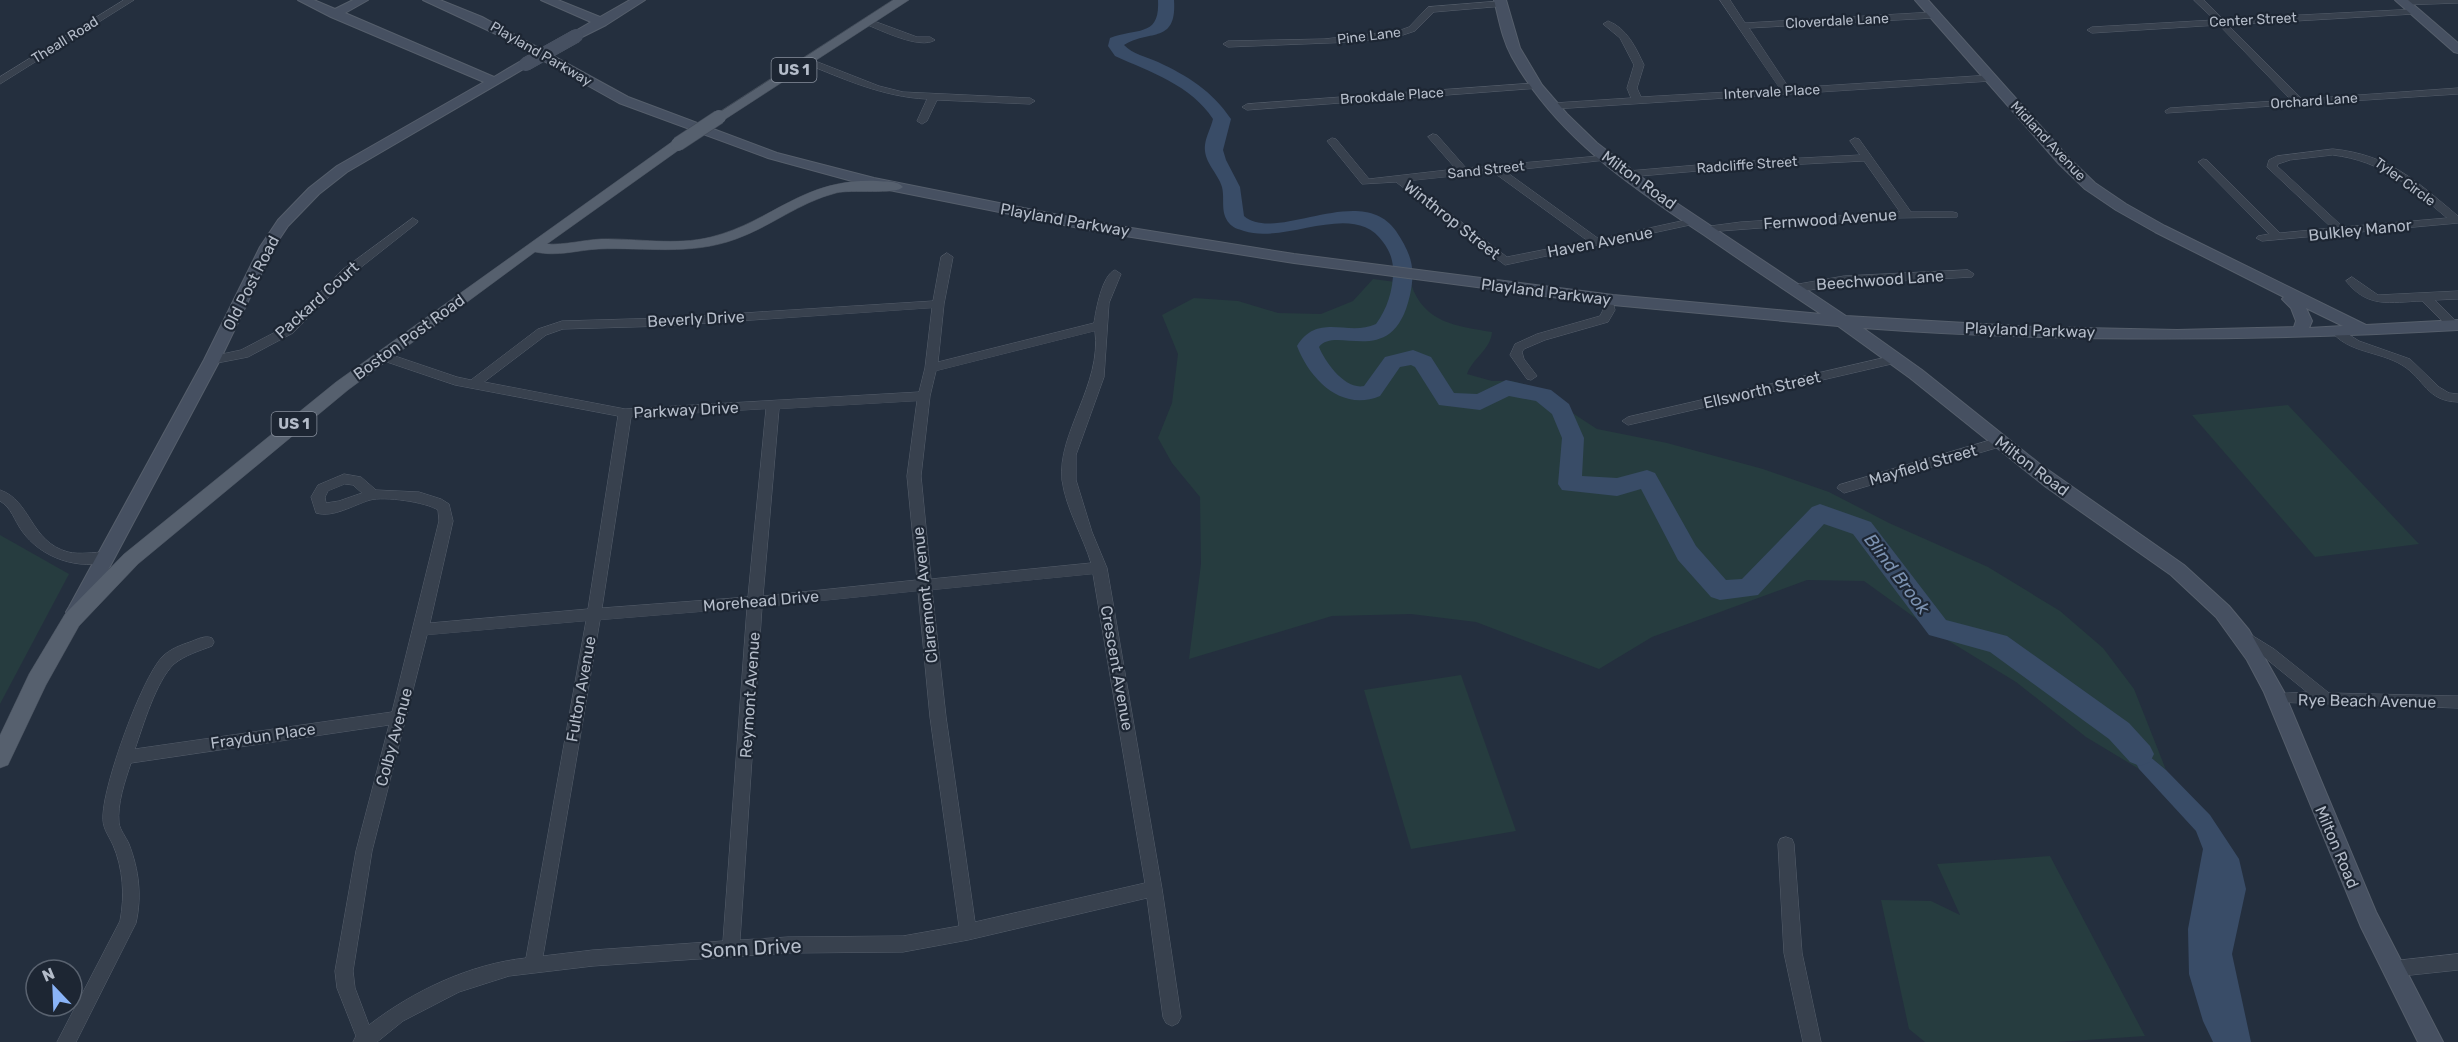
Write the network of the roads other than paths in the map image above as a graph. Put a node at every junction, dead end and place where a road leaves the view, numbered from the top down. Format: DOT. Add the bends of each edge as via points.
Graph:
graph roads {
  1 [pos="130,0"];
  2 [pos="304,0"];
  3 [pos="350,0"];
  4 [pos="362,0"];
  5 [pos="417,0"];
  6 [pos="429,0"];
  7 [pos="546,0"];
  8 [pos="639,0"];
  9 [pos="902,0"];
  10 [pos="1725,0"];
  11 [pos="1922,0"];
  12 [pos="2199,0"];
  13 [pos="2458,0"];
  14 [pos="2402,1"];
  15 [pos="1500,2"];
  16 [pos="456,3"];
  17 [pos="2414,11"];
  18 [pos="332,13"];
  19 [pos="1934,15"];
  20 [pos="602,22"];
  21 [pos="868,22"];
  22 [pos="2220,22"];
  23 [pos="1608,24"];
  24 [pos="1741,26"];
  25 [pos="2092,30"];
  26 [pos="930,40"];
  27 [pos="1228,44"];
  28 [pos="2458,49"];
  29 [pos="807,61"];
  30 [pos="1990,78"];
  31 [pos="0,81"];
  32 [pos="494,82"];
  33 [pos="1537,86"];
  34 [pos="1786,92"];
  35 [pos="2458,92"];
  36 [pos="933,97"];
  37 [pos="1030,101"];
  38 [pos="1637,101"];
  39 [pos="2298,102"];
  40 [pos="1554,106"];
  41 [pos="1247,107"];
  42 [pos="2170,111"];
  43 [pos="922,121"];
  44 [pos="1433,137"];
  45 [pos="1332,141"];
  46 [pos="1855,141"];
  47 [pos="1606,157"];
  48 [pos="1867,158"];
  49 [pos="2203,162"];
  50 [pos="1496,169"];
  51 [pos="1464,172"];
  52 [pos="1628,174"];
  53 [pos="1400,179"];
  54 [pos="895,187"];
  55 [pos="1907,214"];
  56 [pos="1953,215"];
  57 [pos="413,220"];
  58 [pos="2457,220"];
  59 [pos="1701,225"];
  60 [pos="2342,232"];
  61 [pos="2278,237"];
  62 [pos="2262,238"];
  63 [pos="1597,243"];
  64 [pos="533,247"];
  65 [pos="947,257"];
  66 [pos="1505,261"];
  67 [pos="1115,274"];
  68 [pos="1968,274"];
  69 [pos="2352,281"];
  70 [pos="2264,282"];
  71 [pos="1793,289"];
  72 [pos="2458,295"];
  73 [pos="1606,298"];
  74 [pos="2426,298"];
  75 [pos="2290,299"];
  76 [pos="938,304"];
  77 [pos="1839,320"];
  78 [pos="2455,325"];
  79 [pos="1100,326"];
  80 [pos="2364,330"];
  81 [pos="2337,332"];
  82 [pos="2293,333"];
  83 [pos="382,356"];
  84 [pos="1896,359"];
  85 [pos="212,360"];
  86 [pos="932,368"];
  87 [pos="1531,376"];
  88 [pos="472,385"];
  89 [pos="924,396"];
  90 [pos="2458,398"];
  91 [pos="773,405"];
  92 [pos="625,413"];
  93 [pos="1628,421"];
  94 [pos="2001,442"];
  95 [pos="1844,488"];
  96 [pos="372,494"];
  97 [pos="0,495"];
  98 [pos="106,557"];
  99 [pos="1100,568"];
  100 [pos="924,587"];
  101 [pos="755,602"];
  102 [pos="594,615"];
  103 [pos="72,620"];
  104 [pos="422,630"];
  105 [pos="2242,635"];
  106 [pos="207,642"];
  107 [pos="2277,698"];
  108 [pos="2326,699"];
  109 [pos="2458,702"];
  110 [pos="399,717"];
  111 [pos="126,757"];
  112 [pos="0,758"];
  113 [pos="1786,844"];
  114 [pos="1155,889"];
  115 [pos="968,932"];
  116 [pos="731,949"];
  117 [pos="2458,962"];
  118 [pos="533,965"];
  119 [pos="2392,969"];
  120 [pos="1172,1017"];
  121 [pos="364,1040"];
  122 [pos="66,1042"];
  123 [pos="1812,1042"];
  124 [pos="2431,1042"];
  1 -- 31 [label="street, Theall Road"];
  2 -- 18 [label="street"];
  3 -- 18 [label="street"];
  4 -- 18 [label="street"];
  5 -- 16 [label="street"];
  6 -- 16 [label="street, Playland Parkway"];
  7 -- 20 [label="street"];
  8 -- 20 [label="street, Old Post Road"];
  9 -- 21 [label="main road, Boston Post Road / US 1"];
  10 -- 24 [label="street"];
  11 -- 19 [label="street, Midland Avenue"];
  12 -- 22 [label="street"];
  13 -- 14 [label="street"];
  14 -- 17 [label="street"];
  15 -- 27 [label="street, Pine Lane" via="1431,9 1411,30 1395,34"];
  15 -- 33 [label="street, Milton Road" via="1515,49"];
  16 -- 54 [label="street, Playland Parkway" via="613,96 763,153"];
  17 -- 22 [label="street, Center Street"];
  17 -- 28 [label="street"];
  18 -- 32 [label="street"];
  19 -- 24 [label="street, Cloverdale Lane"];
  19 -- 30 [label="street, Midland Avenue"];
  20 -- 32 [label="street, Old Post Road, bridge"];
  21 -- 26 [label="street" via="916,40"];
  21 -- 29 [label="main road, Boston Post Road / US 1"];
  22 -- 25 [label="street, Center Street"];
  22 -- 39 [label="street"];
  23 -- 38 [label="street" via="1617,28 1639,65 1632,88"];
  24 -- 34 [label="street"];
  29 -- 36 [label="street" via="876,88"];
  29 -- 64 [label="main road, Boston Post Road / US 1, bridge" via="678,144"];
  30 -- 34 [label="street, Intervale Place"];
  30 -- 70 [label="street, Midland Avenue" via="2090,186 2139,218"];
  32 -- 85 [label="street, Old Post Road" via="357,159 303,202 267,247"];
  33 -- 40 [label="street, Milton Road"];
  33 -- 41 [label="street, Brookdale Place"];
  34 -- 38 [label="street, Intervale Place"];
  35 -- 39 [label="street, Orchard Lane"];
  36 -- 37 [label="street"];
  36 -- 43 [label="street"];
  38 -- 40 [label="street, Intervale Place"];
  39 -- 42 [label="street, Orchard Lane"];
  40 -- 47 [label="street, Milton Road"];
  44 -- 51 [label="street"];
  45 -- 53 [label="street, Sand Street" via="1366,182"];
  46 -- 48 [label="street"];
  47 -- 50 [label="street, Sand Street"];
  47 -- 52 [label="street, Milton Road"];
  48 -- 52 [label="street, Radcliffe Street"];
  48 -- 55 [label="street"];
  49 -- 61 [label="street"];
  50 -- 51 [label="street, Sand Street"];
  50 -- 63 [label="street"];
  51 -- 53 [label="street, Sand Street"];
  52 -- 59 [label="street, Milton Road"];
  53 -- 66 [label="street, Winthrop Street"];
  54 -- 64 [label="main road" via="862,185 824,192 752,228 701,244 671,248 611,244"];
  54 -- 73 [label="street, Playland Parkway" via="1110,229 1428,278"];
  55 -- 56 [label="street, Fernwood Avenue"];
  55 -- 59 [label="street, Fernwood Avenue"];
  57 -- 85 [label="street, Packard Court" via="346,273 289,330 244,354"];
  58 -- 60 [label="street, Bulkley Manor"];
  58 -- 60 [label="street, Tyler Circle" via="2384,164 2361,154 2322,152 2273,162 2272,167"];
  59 -- 63 [label="street, Haven Avenue"];
  59 -- 71 [label="street, Milton Road"];
  60 -- 61 [label="street, Bulkley Manor"];
  61 -- 62 [label="street, Bulkley Manor"];
  63 -- 66 [label="street, Haven Avenue"];
  64 -- 83 [label="main road, Boston Post Road / US 1"];
  65 -- 76 [label="street, Claremont Avenue"];
  67 -- 79 [label="street, Crescent Avenue" via="1103,303"];
  68 -- 71 [label="street, Beechwood Lane" via="1844,280"];
  69 -- 74 [label="street" via="2377,299"];
  70 -- 75 [label="street, Midland Avenue"];
  70 -- 80 [label="street, Midland Avenue"];
  71 -- 77 [label="street, Milton Road"];
  72 -- 74 [label="street"];
  73 -- 77 [label="street, Playland Parkway"];
  73 -- 87 [label="street" via="1609,310 1596,324 1534,338 1520,345 1517,356"];
  74 -- 78 [label="street"];
  75 -- 81 [label="street, Midland Avenue" via="2322,316"];
  75 -- 82 [label="street" via="2304,321 2300,330"];
  76 -- 86 [label="street, Claremont Avenue"];
  76 -- 88 [label="street, Beverly Drive" via="562,325 542,332"];
  77 -- 82 [label="street, Playland Parkway" via="2061,332"];
  77 -- 84 [label="street, Milton Road"];
  78 -- 80 [label="street, Playland Parkway"];
  79 -- 86 [label="street"];
  79 -- 99 [label="street, Crescent Avenue" via="1098,377 1070,455 1069,480"];
  80 -- 81 [label="street, Playland Parkway"];
  81 -- 82 [label="street, Playland Parkway"];
  81 -- 90 [label="street" via="2356,346 2405,361 2438,394"];
  83 -- 88 [label="street, Parkway Drive"];
  83 -- 103 [label="main road, Boston Post Road / US 1" via="156,538"];
  84 -- 93 [label="street, Ellsworth Street"];
  84 -- 94 [label="street, Milton Road"];
  85 -- 98 [label="street, Old Post Road"];
  86 -- 89 [label="street, Claremont Avenue"];
  88 -- 92 [label="street, Parkway Drive"];
  89 -- 91 [label="street, Parkway Drive"];
  89 -- 100 [label="street, Claremont Avenue" via="914,476"];
  91 -- 92 [label="street, Parkway Drive"];
  91 -- 101 [label="street, Reymont Avenue"];
  92 -- 102 [label="street, Fulton Avenue"];
  94 -- 95 [label="street, Mayfield Street"];
  94 -- 105 [label="street, Milton Road" via="2172,565"];
  96 -- 104 [label="street, Colby Avenue" via="424,497 444,508 446,521"];
  97 -- 98 [label="street" via="14,503 21,522 38,543 69,557"];
  98 -- 103 [label="street, Old Post Road"];
  99 -- 100 [label="street, Morehead Drive"];
  99 -- 114 [label="street, Crescent Avenue"];
  100 -- 101 [label="street, Morehead Drive"];
  100 -- 115 [label="street, Claremont Avenue"];
  101 -- 102 [label="street, Morehead Drive"];
  101 -- 116 [label="street, Reymont Avenue"];
  102 -- 104 [label="street, Morehead Drive"];
  102 -- 118 [label="street, Fulton Avenue"];
  103 -- 112 [label="main road, Boston Post Road / US 1" via="37,680"];
  104 -- 110 [label="street, Colby Avenue"];
  105 -- 107 [label="street, Milton Road"];
  105 -- 108 [label="street"];
  106 -- 111 [label="street" via="167,662 136,725"];
  107 -- 108 [label="street, Rye Beach Avenue"];
  107 -- 119 [label="street, Milton Road" via="2346,869"];
  108 -- 109 [label="street, Rye Beach Avenue"];
  110 -- 111 [label="street, Fraydun Place"];
  110 -- 121 [label="street, Colby Avenue" via="364,851 344,971"];
  111 -- 122 [label="street" via="110,810 111,827 133,885 132,906 128,923"];
  113 -- 123 [label="street" via="1793,953"];
  114 -- 115 [label="street, Sonn Drive"];
  114 -- 120 [label="street, Crescent Avenue"];
  115 -- 116 [label="street, Sonn Drive" via="903,944"];
  116 -- 118 [label="street, Sonn Drive"];
  117 -- 119 [label="street"];
  118 -- 121 [label="street, Sonn Drive" via="509,968 455,986 397,1015"];
  119 -- 124 [label="street, Milton Road"];
}
